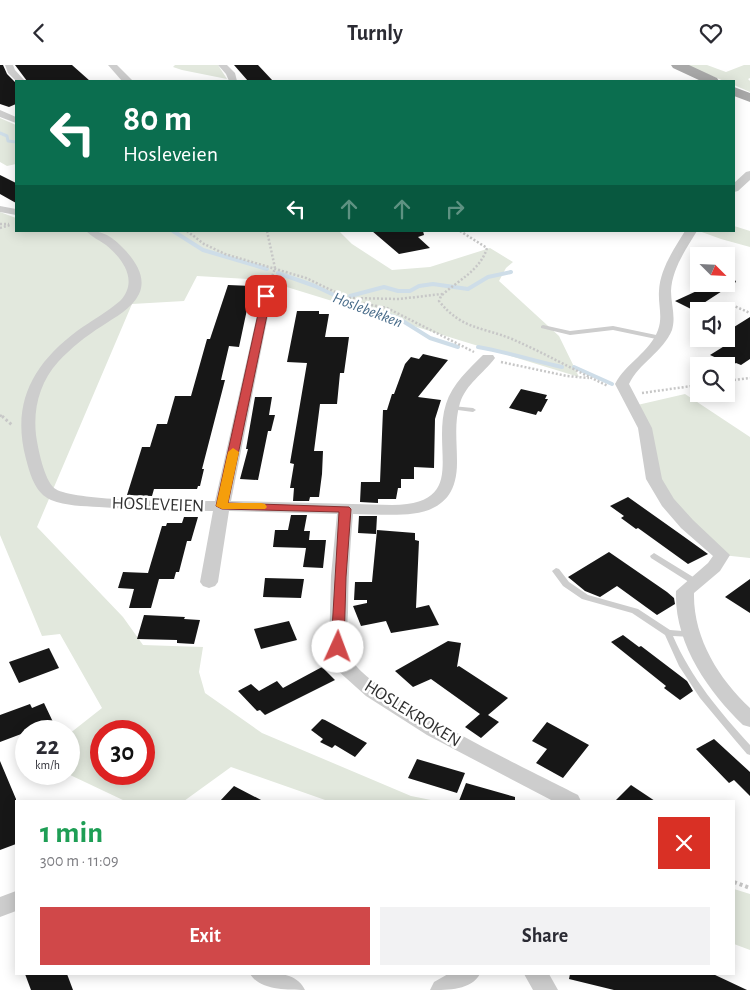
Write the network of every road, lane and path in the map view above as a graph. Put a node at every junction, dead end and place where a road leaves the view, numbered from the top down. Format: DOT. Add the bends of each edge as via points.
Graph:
graph roads {
  1 [pos="9,65"];
  2 [pos="112,65"];
  3 [pos="222,65"];
  4 [pos="678,65"];
  5 [pos="20,80"];
  6 [pos="126,80"];
  7 [pos="233,80"];
  8 [pos="710,80"];
  9 [pos="735,91"];
  10 [pos="750,98"];
  11 [pos="0,113"];
  12 [pos="15,120"];
  13 [pos="750,174"];
  14 [pos="735,188"];
  15 [pos="0,209"];
  16 [pos="15,217"];
  17 [pos="15,219"];
  18 [pos="0,228"];
  19 [pos="94,232"];
  20 [pos="187,232"];
  21 [pos="267,232"];
  22 [pos="462,232"];
  23 [pos="690,232"];
  24 [pos="275,268"];
  25 [pos="443,294"];
  26 [pos="266,296"];
  27 [pos="348,298"];
  28 [pos="735,306"];
  29 [pos="750,313"];
  30 [pos="543,327"];
  31 [pos="661,339"];
  32 [pos="488,358"];
  33 [pos="750,378"];
  34 [pos="735,380"];
  35 [pos="690,386"];
  36 [pos="625,394"];
  37 [pos="452,408"];
  38 [pos="473,410"];
  39 [pos="222,506"];
  40 [pos="345,509"];
  41 [pos="654,556"];
  42 [pos="556,571"];
  43 [pos="209,582"];
  44 [pos="695,582"];
  45 [pos="668,633"];
  46 [pos="692,634"];
  47 [pos="750,720"];
  48 [pos="750,751"];
  49 [pos="569,800"];
  50 [pos="735,882"];
  51 [pos="750,888"];
  52 [pos="15,901"];
  53 [pos="0,907"];
  54 [pos="264,975"];
  55 [pos="466,975"];
  56 [pos="537,975"];
  57 [pos="293,990"];
  58 [pos="442,990"];
  59 [pos="546,990"];
  1 -- 5 [label="street"];
  2 -- 6 [label="street"];
  3 -- 7 [label="street"];
  4 -- 8 [label="main road"];
  9 -- 10 [label="main road"];
  11 -- 12 [label="street"];
  13 -- 14 [label="street"];
  15 -- 16 [label="street"];
  17 -- 18 [label="path"];
  19 -- 39 [label="street, HOSLEVEIEN" via="121,252 132,269 136,286 132,296 119,308 79,335 43,371 27,411 28,432 39,473 47,490 78,501"];
  20 -- 24 [label="path" via="225,254"];
  21 -- 24 [label="path"];
  22 -- 25 [label="path" via="484,245 486,252 479,264"];
  23 -- 31 [label="street" via="667,278 666,330"];
  24 -- 26 [label="path"];
  24 -- 27 [label="path" via="326,286"];
  25 -- 27 [label="path" via="409,298"];
  25 -- 32 [label="path" via="439,299 444,309 465,324 511,339 588,378 525,368"];
  26 -- 39 [label="street"];
  27 -- 32 [label="path" via="387,308"];
  28 -- 29 [label="path"];
  30 -- 31 [label="lane" via="570,333 613,327"];
  31 -- 36 [label="street" via="625,375 622,384"];
  32 -- 37 [label="street, HOSLEVEIEN" via="463,382"];
  33 -- 34 [label="path"];
  35 -- 36 [label="path"];
  36 -- 44 [label="street" via="645,428 654,479 687,524 722,555 714,567"];
  37 -- 38 [label="lane"];
  37 -- 40 [label="street, HOSLEVEIEN" via="448,425 447,487 440,497 418,508"];
  39 -- 40 [label="street, HOSLEVEIEN"];
  39 -- 43 [label="street"];
  40 -- 49 [label="street, HOSLEKROKEN" via="338,647 343,664 373,691 434,730"];
  41 -- 44 [label="lane"];
  42 -- 45 [label="lane" via="566,584 585,597 635,611"];
  44 -- 46 [label="street" via="686,591 684,603"];
  45 -- 46 [label="lane"];
  45 -- 48 [label="lane" via="681,664 715,713"];
  46 -- 47 [label="street" via="710,676 728,700"];
  50 -- 51 [label="path"];
  52 -- 53 [label="street"];
  54 -- 57 [label="street"];
  55 -- 58 [label="street"];
  56 -- 59 [label="street"];
}
